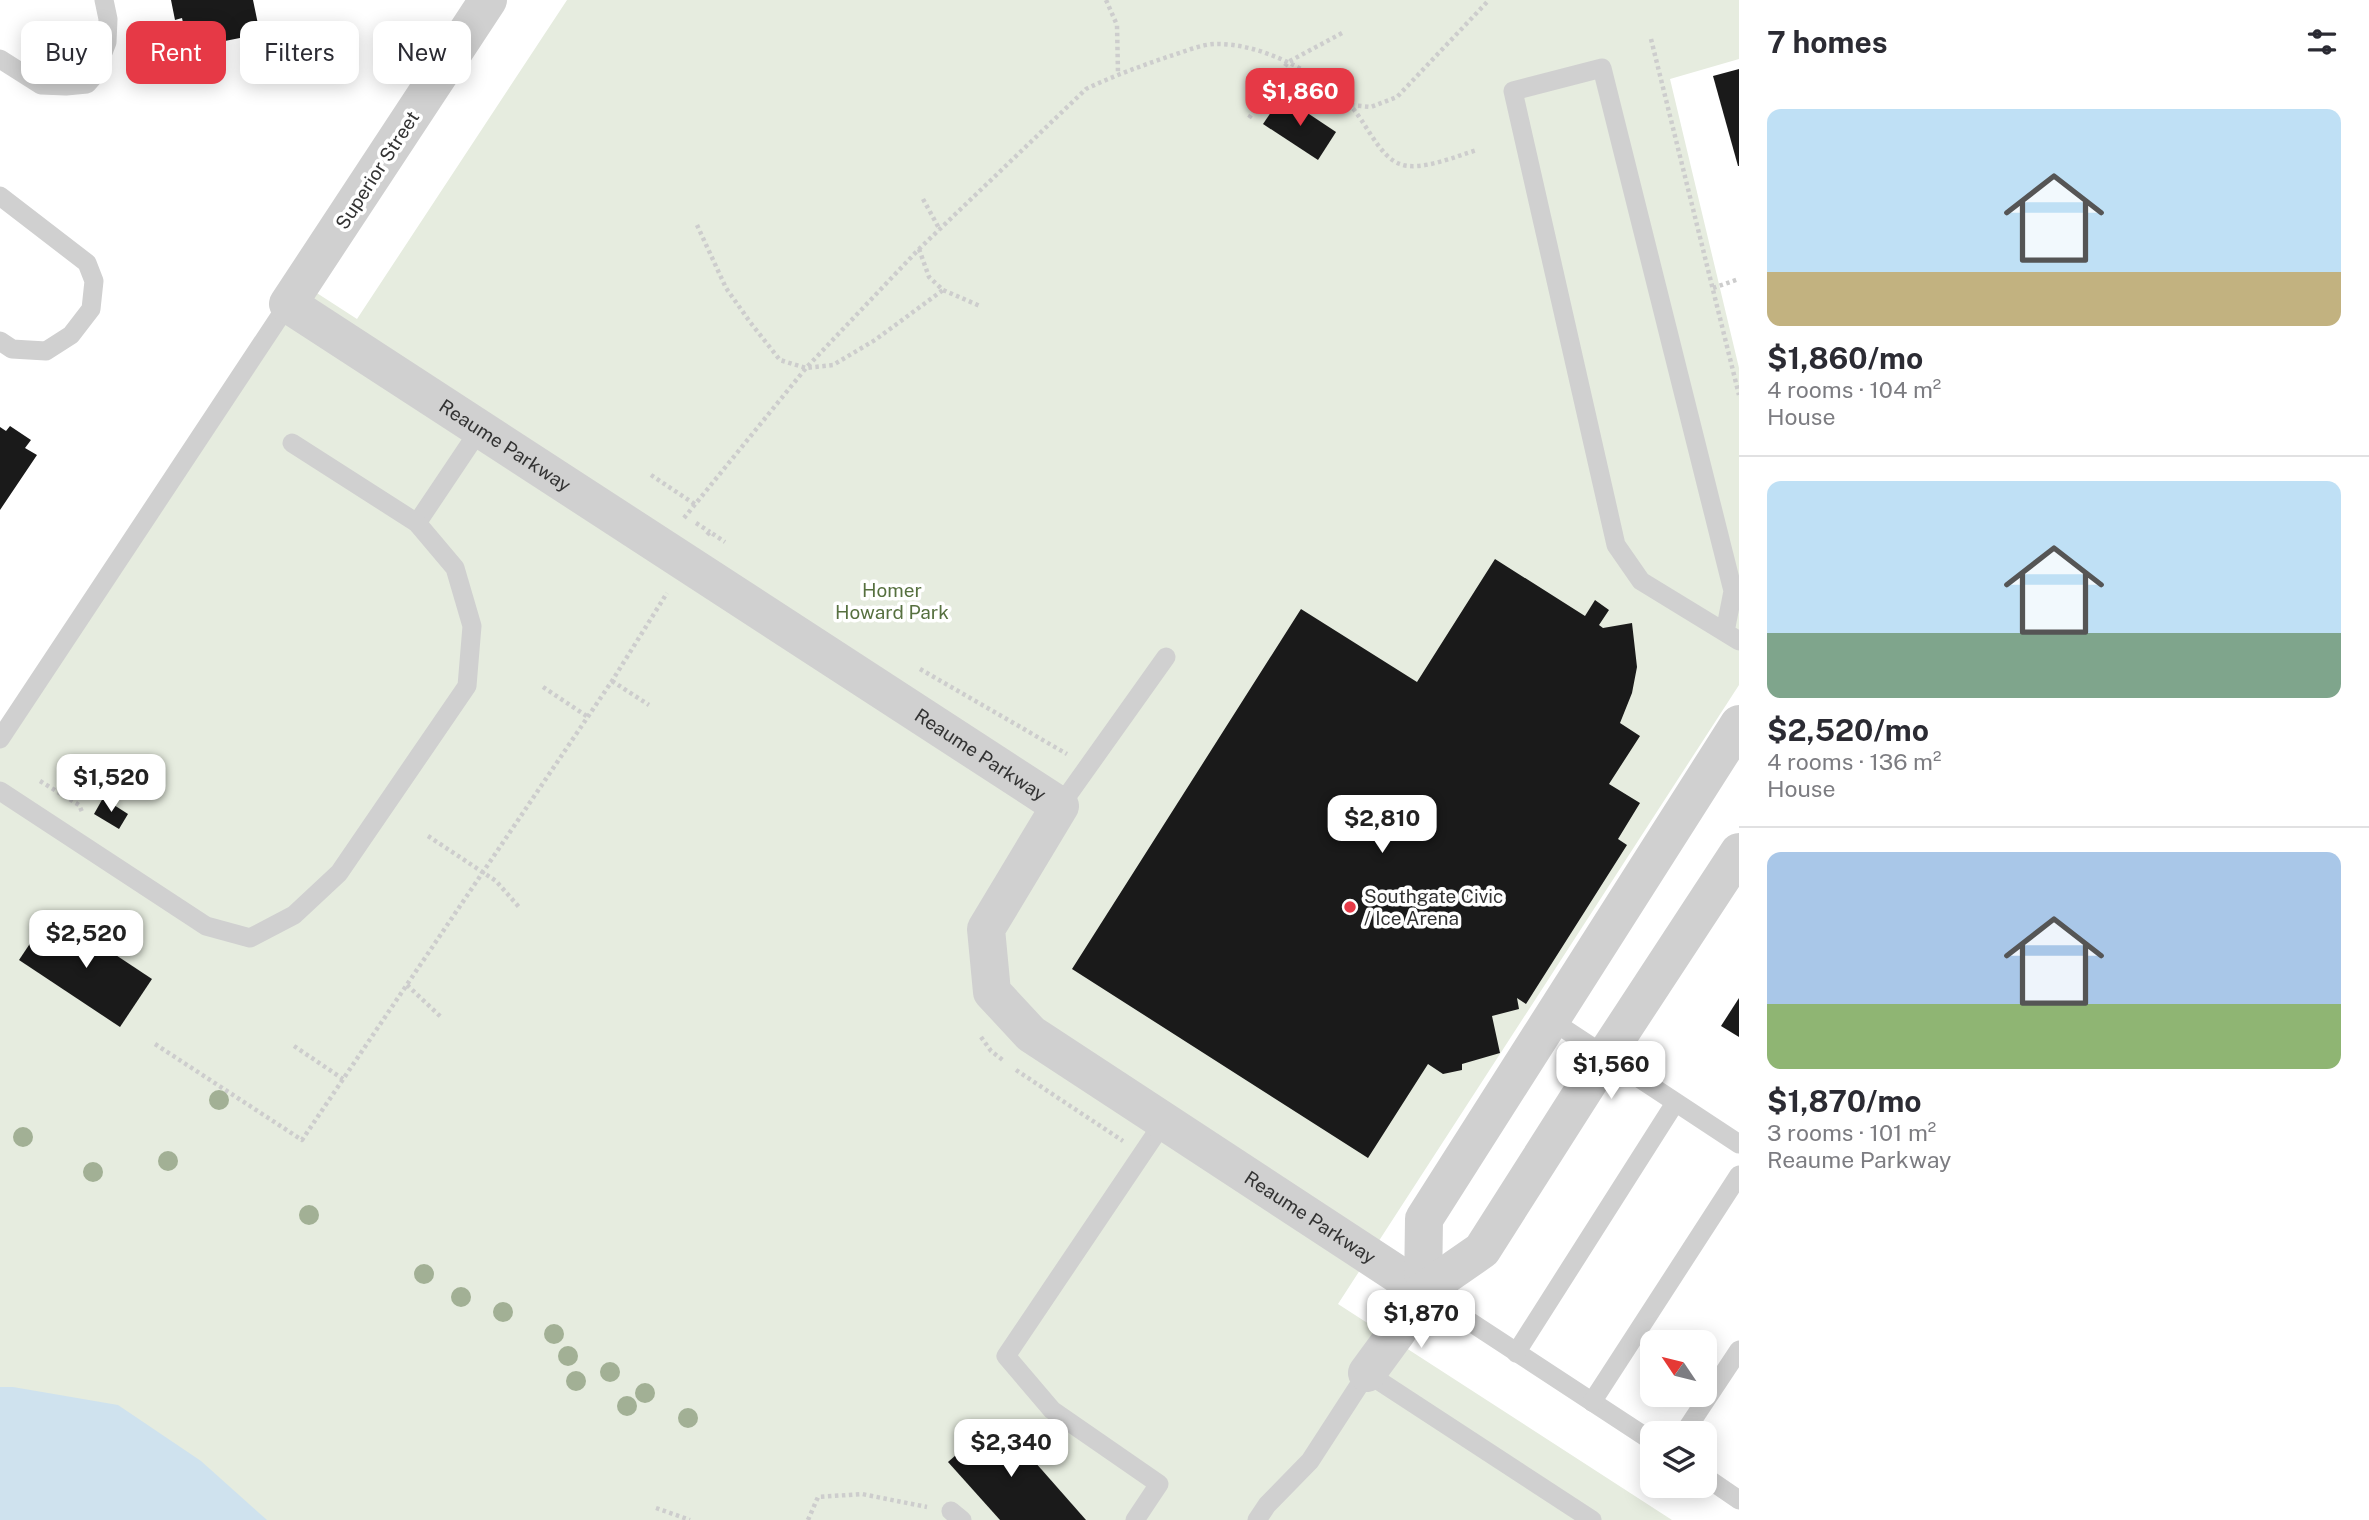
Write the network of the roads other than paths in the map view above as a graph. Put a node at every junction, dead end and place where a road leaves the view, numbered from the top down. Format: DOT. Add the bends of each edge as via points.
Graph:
graph roads {
  1 [pos="104,0"];
  2 [pos="488,0"];
  3 [pos="2,66"];
  4 [pos="0,196"];
  5 [pos="288,304"];
  6 [pos="0,341"];
  7 [pos="480,429"];
  8 [pos="292,443"];
  9 [pos="417,523"];
  10 [pos="1732,636"];
  11 [pos="1166,657"];
  12 [pos="1739,724"];
  13 [pos="0,739"];
  14 [pos="0,791"];
  15 [pos="1060,806"];
  16 [pos="1739,852"];
  17 [pos="1551,1020"];
  18 [pos="1606,1055"];
  19 [pos="1675,1103"];
  20 [pos="1165,1120"];
  21 [pos="1739,1144"];
  22 [pos="1739,1175"];
  23 [pos="1423,1291"];
  24 [pos="1739,1350"];
  25 [pos="1517,1353"];
  26 [pos="1367,1373"];
  27 [pos="1592,1402"];
  28 [pos="1692,1421"];
  29 [pos="1640,1433"];
  30 [pos="1717,1485"];
  31 [pos="1739,1500"];
  32 [pos="1135,1520"];
  33 [pos="1257,1520"];
  34 [pos="1591,1520"];
  1 -- 3 [label="lane" via="107,42 87,83 41,85"];
  2 -- 5 [label="street, Superior Street"];
  4 -- 6 [label="lane" via="87,263 94,281 91,309 71,335 55,346 47,351 12,349"];
  5 -- 7 [label="street, Reaume Parkway"];
  5 -- 13 [label="lane"];
  7 -- 9 [label="lane"];
  7 -- 15 [label="street, Reaume Parkway"];
  8 -- 9 [label="lane"];
  9 -- 14 [label="lane" via="455,568 472,626 467,686 339,873 294,915 250,938 206,926"];
  10 -- 10 [label="lane" via="1733,591 1602,68 1513,91 1616,545 1640,581"];
  11 -- 15 [label="lane"];
  12 -- 17 [label="street"];
  15 -- 20 [label="street, Reaume Parkway" via="986,929 992,992 1031,1034"];
  16 -- 18 [label="street"];
  17 -- 18 [label="lane"];
  17 -- 23 [label="street" via="1424,1219"];
  18 -- 19 [label="lane"];
  18 -- 23 [label="street" via="1482,1250"];
  19 -- 21 [label="lane"];
  19 -- 25 [label="lane"];
  20 -- 23 [label="street, Reaume Parkway"];
  20 -- 32 [label="lane" via="1006,1356 1052,1410 1159,1484"];
  22 -- 27 [label="lane"];
  23 -- 25 [label="lane"];
  23 -- 26 [label="street"];
  24 -- 28 [label="lane"];
  25 -- 27 [label="lane"];
  26 -- 33 [label="lane" via="1310,1461"];
  26 -- 34 [label="lane"];
  27 -- 29 [label="lane"];
  30 -- 31 [label="lane"];
}
